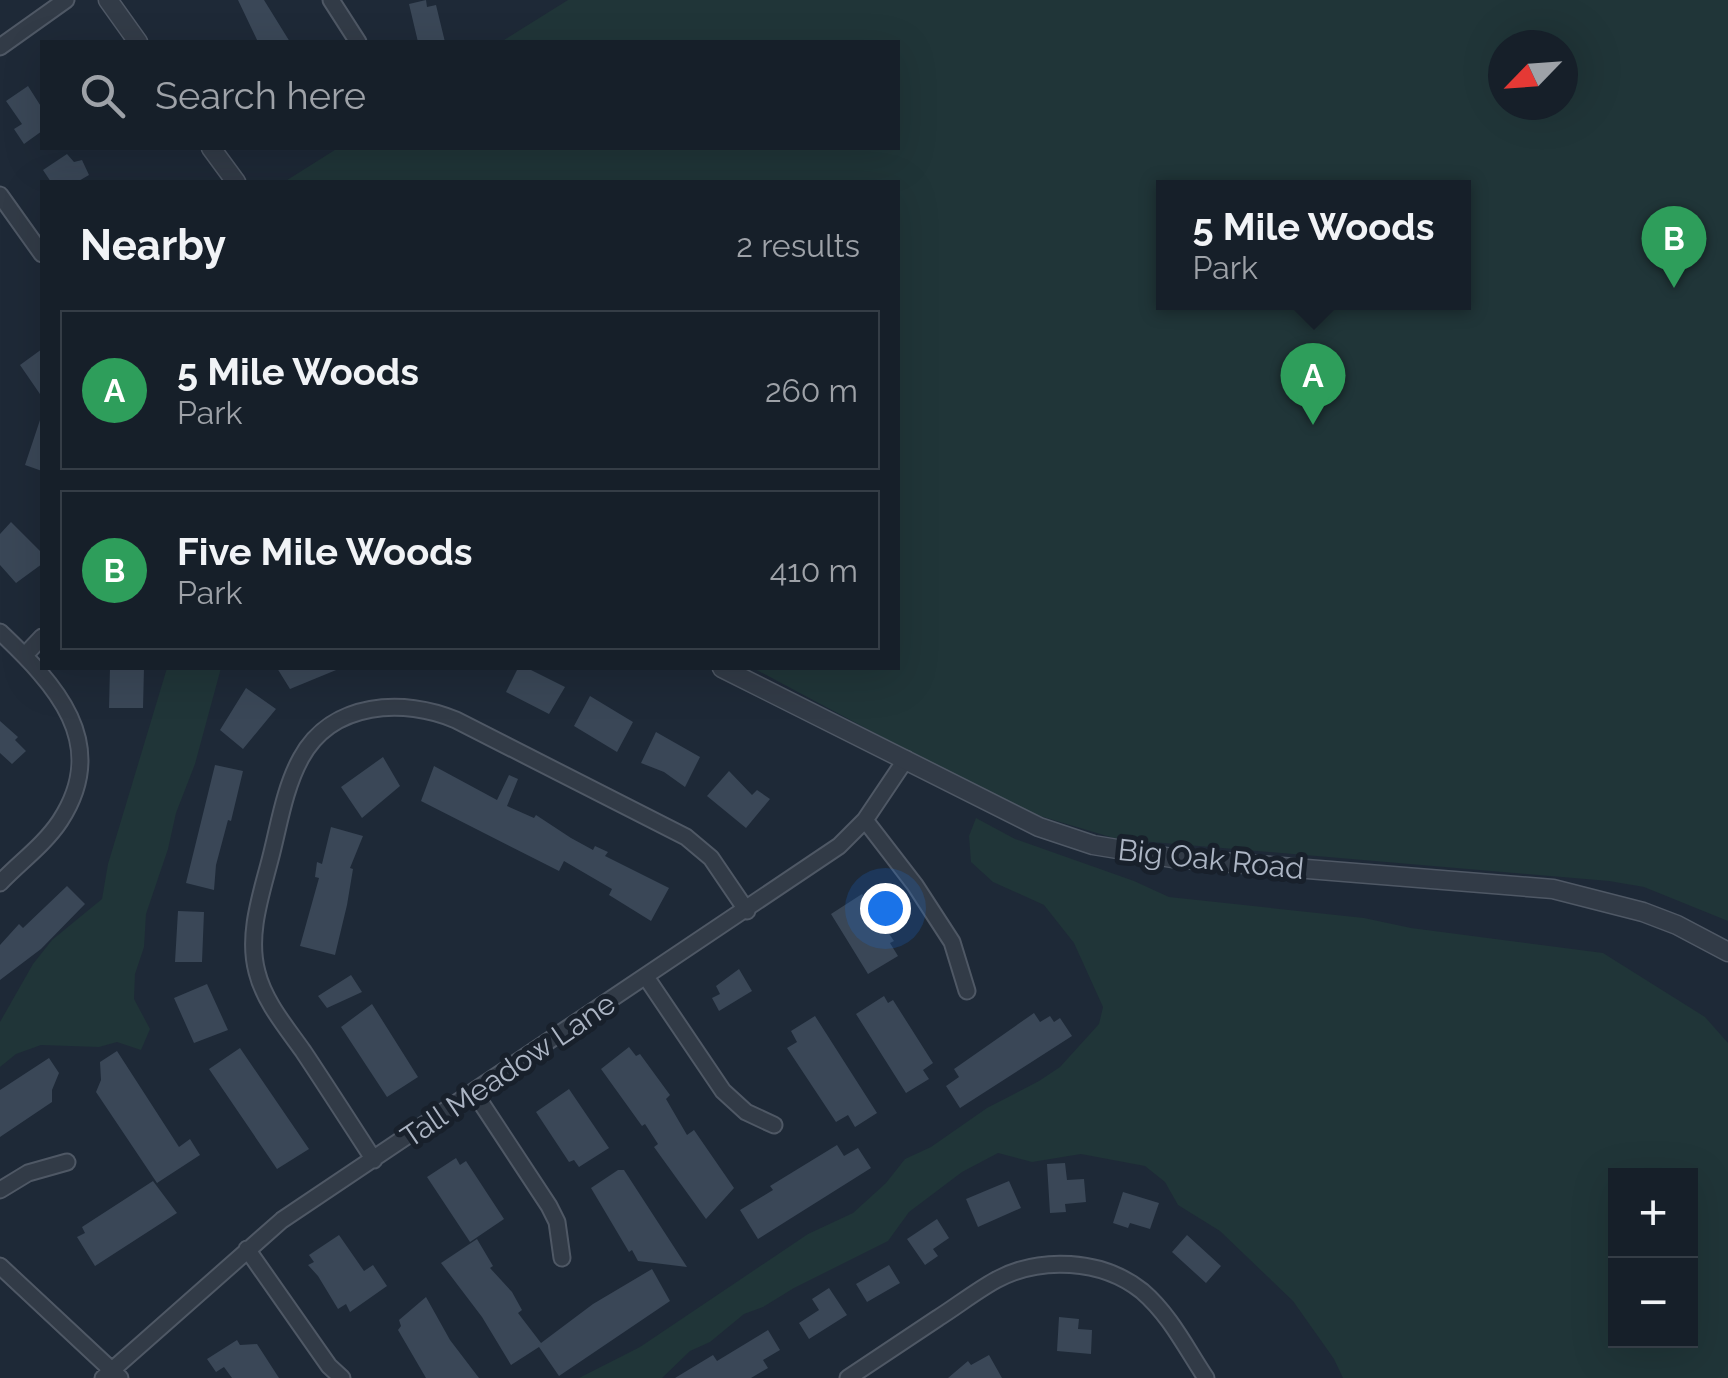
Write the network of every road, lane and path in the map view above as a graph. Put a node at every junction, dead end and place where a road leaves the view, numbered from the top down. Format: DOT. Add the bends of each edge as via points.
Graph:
graph roads {
  1 [pos="66,0"];
  2 [pos="108,0"];
  3 [pos="331,0"];
  4 [pos="137,40"];
  5 [pos="357,40"];
  6 [pos="0,47"];
  7 [pos="212,150"];
  8 [pos="235,180"];
  9 [pos="0,194"];
  10 [pos="40,251"];
  11 [pos="0,632"];
  12 [pos="40,639"];
  13 [pos="25,656"];
  14 [pos="726,670"];
  15 [pos="906,759"];
  16 [pos="864,820"];
  17 [pos="0,883"];
  18 [pos="747,911"];
  19 [pos="1728,952"];
  20 [pos="646,977"];
  21 [pos="968,991"];
  22 [pos="474,1092"];
  23 [pos="774,1125"];
  24 [pos="374,1160"];
  25 [pos="67,1162"];
  26 [pos="0,1190"];
  27 [pos="247,1248"];
  28 [pos="562,1258"];
  29 [pos="0,1266"];
  30 [pos="111,1375"];
  31 [pos="342,1378"];
  32 [pos="848,1378"];
  33 [pos="1206,1378"];
  1 -- 6 [label="street"];
  2 -- 4 [label="street"];
  3 -- 5 [label="street"];
  7 -- 8 [label="street"];
  9 -- 10 [label="street"];
  11 -- 13 [label="street"];
  12 -- 13 [label="street"];
  13 -- 17 [label="street" via="57,690 74,722 77,779 59,822"];
  14 -- 15 [label="street, Big Oak Road"];
  15 -- 16 [label="street, Tall Meadow Lane"];
  15 -- 19 [label="street, Big Oak Road" via="1092,846 1553,890 1643,912"];
  16 -- 18 [label="street, Tall Meadow Lane" via="839,846"];
  16 -- 21 [label="street" via="952,942"];
  18 -- 20 [label="street, Tall Meadow Lane"];
  18 -- 24 [label="street" via="711,858 686,837 456,720 390,705 328,729 290,781 253,949 270,1003"];
  20 -- 22 [label="street, Tall Meadow Lane"];
  20 -- 23 [label="street" via="723,1091"];
  22 -- 24 [label="street, Tall Meadow Lane"];
  22 -- 28 [label="street" via="549,1206"];
  24 -- 27 [label="street, Tall Meadow Lane"];
  25 -- 26 [label="street"];
  27 -- 30 [label="street, Tall Meadow Lane"];
  27 -- 31 [label="street"];
  29 -- 30 [label="street"];
  32 -- 33 [label="street" via="996,1280 1056,1264 1100,1270 1142,1291"];
}
